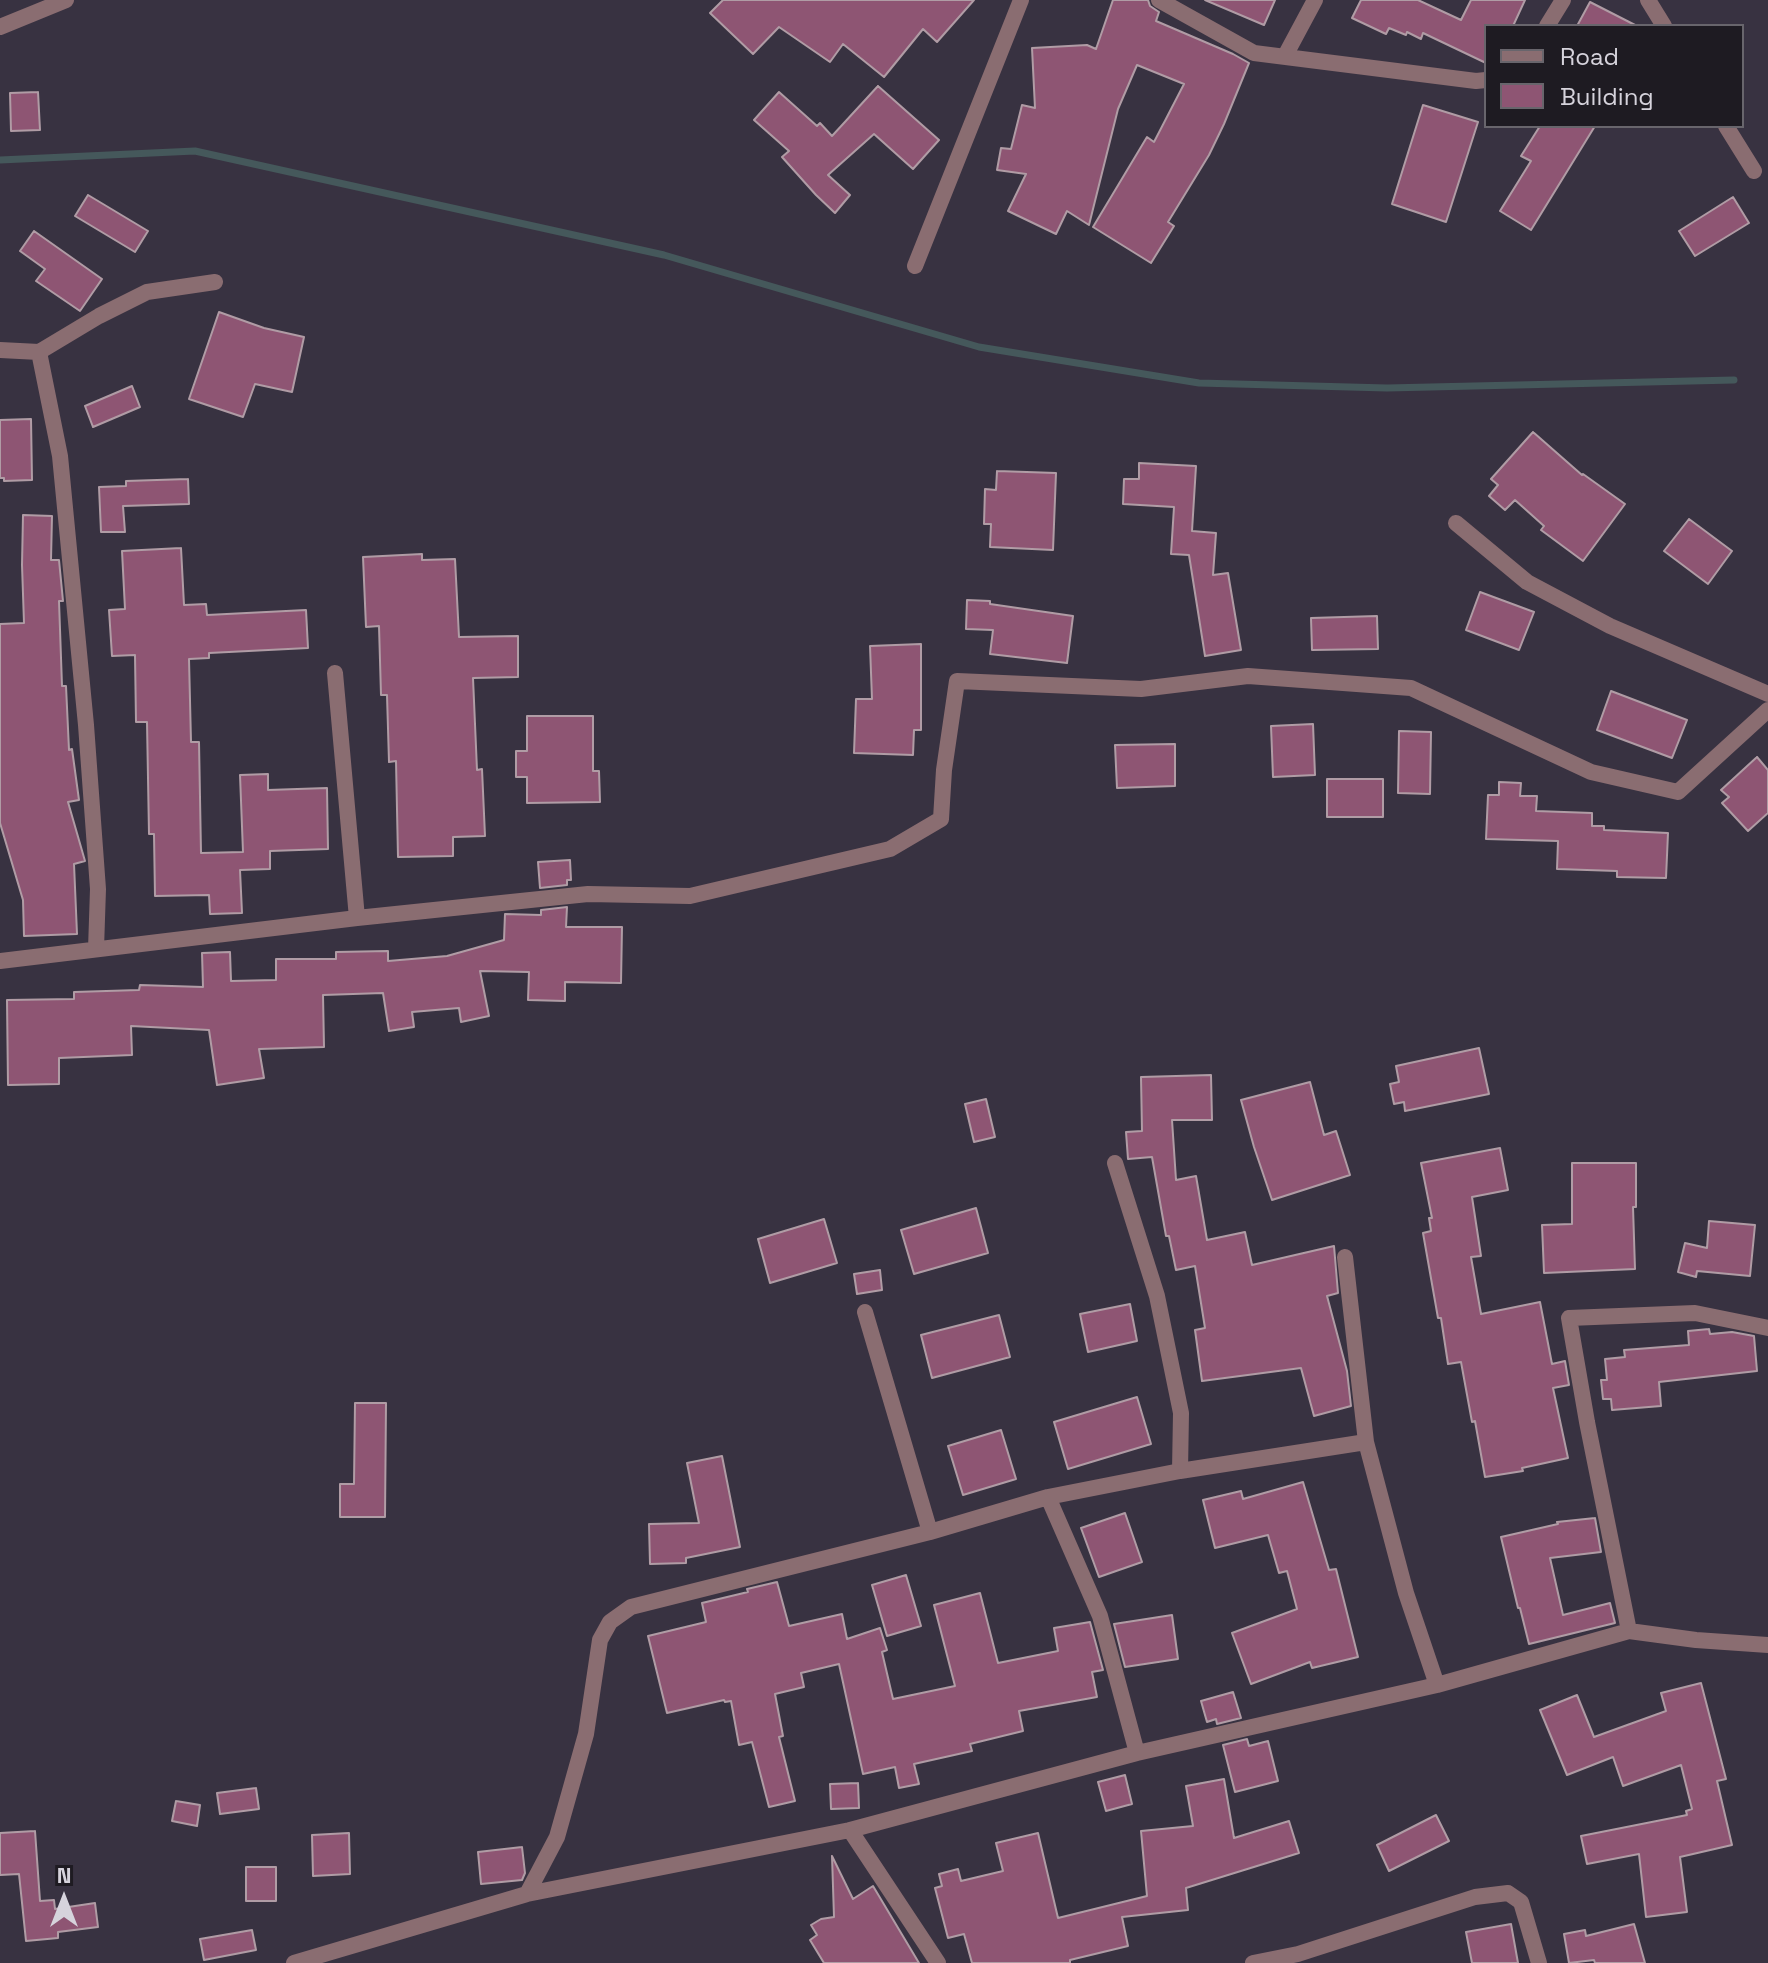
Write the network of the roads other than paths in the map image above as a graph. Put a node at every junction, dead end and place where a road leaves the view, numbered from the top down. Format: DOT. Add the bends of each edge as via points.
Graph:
graph roads {
  1 [pos="65,0"];
  2 [pos="1021,0"];
  3 [pos="1159,0"];
  4 [pos="1315,0"];
  5 [pos="1563,0"];
  6 [pos="1648,0"];
  7 [pos="1548,24"];
  8 [pos="1663,24"];
  9 [pos="0,27"];
  10 [pos="1285,56"];
  11 [pos="1484,80"];
  12 [pos="1727,128"];
  13 [pos="1754,171"];
  14 [pos="915,266"];
  15 [pos="215,282"];
  16 [pos="0,350"];
  17 [pos="39,352"];
  18 [pos="1456,523"];
  19 [pos="335,673"];
  20 [pos="1768,694"];
  21 [pos="1768,710"];
  22 [pos="357,918"];
  23 [pos="96,949"];
  24 [pos="0,961"];
  25 [pos="1115,1163"];
  26 [pos="1345,1257"];
  27 [pos="865,1312"];
  28 [pos="1768,1328"];
  29 [pos="1366,1442"];
  30 [pos="1180,1471"];
  31 [pos="1048,1497"];
  32 [pos="930,1532"];
  33 [pos="1629,1631"];
  34 [pos="1768,1645"];
  35 [pos="1437,1685"];
  36 [pos="1137,1753"];
  37 [pos="850,1830"];
  38 [pos="527,1894"];
  39 [pos="294,1963"];
  40 [pos="938,1963"];
  41 [pos="1253,1963"];
  42 [pos="1539,1963"];
  1 -- 9 [label="street"];
  2 -- 14 [label="street"];
  3 -- 10 [label="street" via="1254,53"];
  4 -- 10 [label="street"];
  5 -- 7 [label="street"];
  6 -- 8 [label="street"];
  10 -- 11 [label="street"];
  12 -- 13 [label="street"];
  15 -- 17 [label="street" via="147,292"];
  16 -- 17 [label="street"];
  17 -- 23 [label="street" via="60,456 83,694 98,889"];
  18 -- 20 [label="street" via="1527,582 1610,626"];
  19 -- 22 [label="street"];
  21 -- 22 [label="street" via="1678,792 1591,772 1411,688 1248,676 1141,689 957,681 941,819 890,849 690,896 588,894"];
  22 -- 23 [label="street"];
  23 -- 24 [label="street"];
  25 -- 30 [label="street" via="1157,1296 1181,1413"];
  26 -- 29 [label="street"];
  27 -- 32 [label="street"];
  28 -- 33 [label="street" via="1695,1313 1569,1318"];
  29 -- 30 [label="street"];
  29 -- 35 [label="street"];
  30 -- 31 [label="street"];
  31 -- 32 [label="street"];
  31 -- 36 [label="street" via="1100,1616"];
  32 -- 38 [label="street" via="631,1607 610,1622 600,1640 586,1734 557,1837"];
  33 -- 34 [label="street"];
  33 -- 35 [label="street"];
  35 -- 36 [label="street"];
  36 -- 37 [label="street"];
  37 -- 38 [label="street"];
  37 -- 40 [label="street"];
  38 -- 39 [label="street"];
  41 -- 42 [label="street" via="1298,1954 1475,1897 1508,1893 1521,1902"];
}
